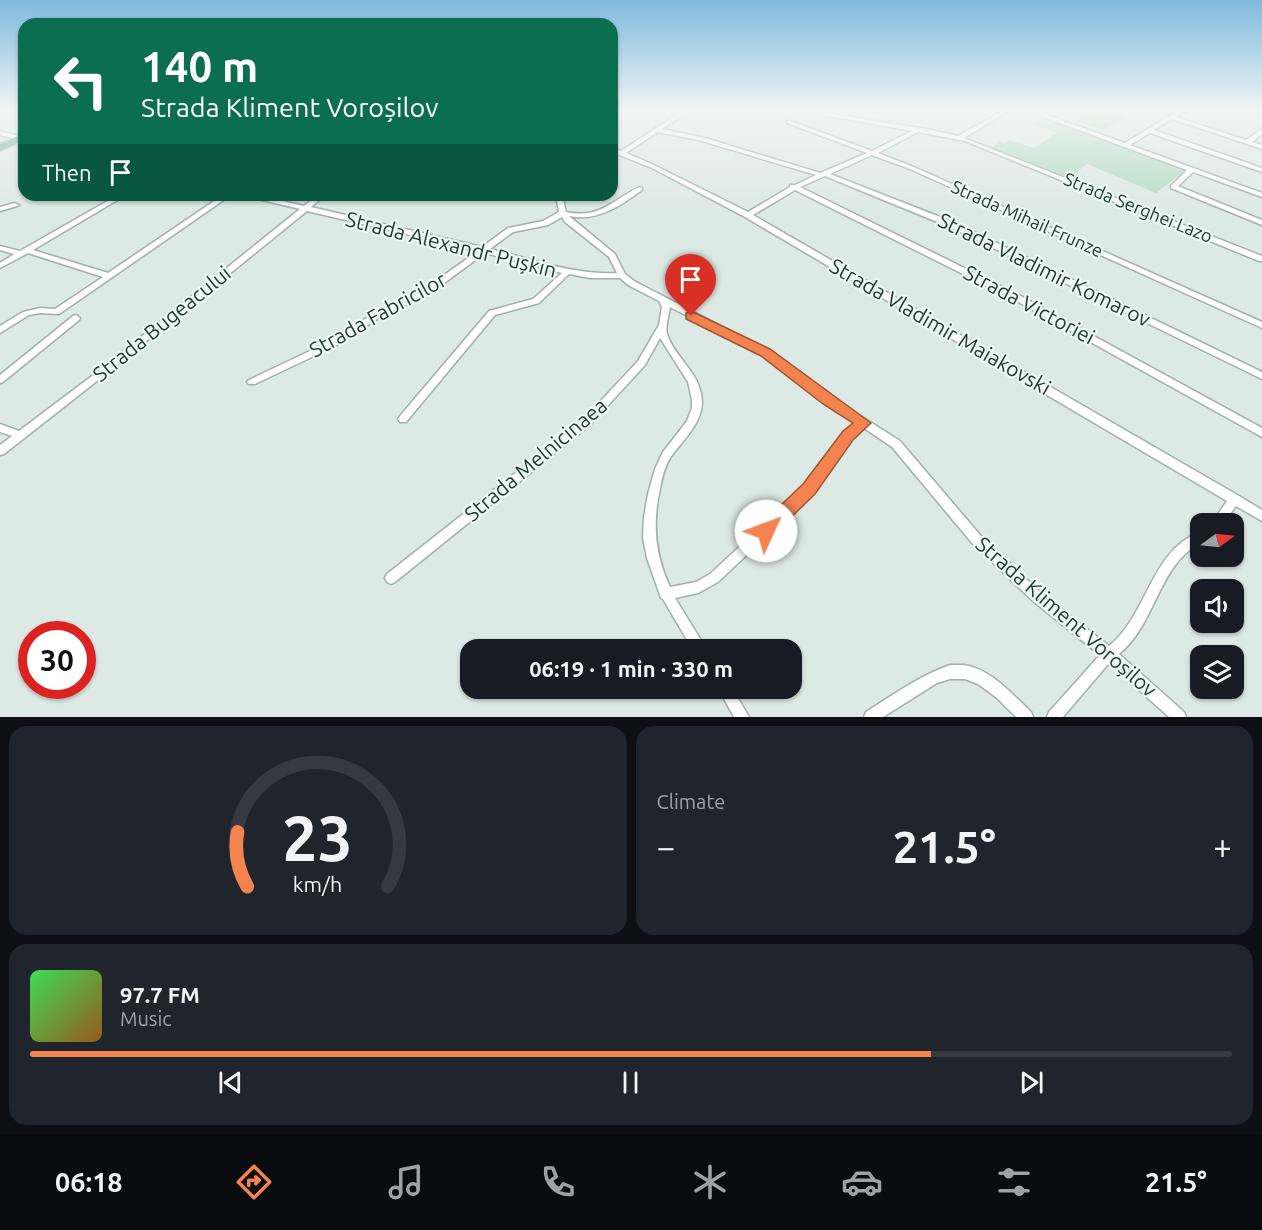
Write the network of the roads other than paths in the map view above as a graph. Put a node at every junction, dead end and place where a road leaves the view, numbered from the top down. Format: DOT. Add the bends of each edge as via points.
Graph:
graph roads {
  1 [pos="721,144"];
  2 [pos="851,144"];
  3 [pos="889,144"];
  4 [pos="975,144"];
  5 [pos="1121,144"];
  6 [pos="1189,144"];
  7 [pos="1125,146"];
  8 [pos="618,152"];
  9 [pos="874,153"];
  10 [pos="1192,169"];
  11 [pos="1262,170"];
  12 [pos="821,174"];
  13 [pos="792,186"];
  14 [pos="640,189"];
  15 [pos="1262,195"];
  16 [pos="112,201"];
  17 [pos="219,201"];
  18 [pos="273,201"];
  19 [pos="314,201"];
  20 [pos="560,201"];
  21 [pos="15,205"];
  22 [pos="304,208"];
  23 [pos="0,209"];
  24 [pos="563,213"];
  25 [pos="748,215"];
  26 [pos="1262,223"];
  27 [pos="0,248"];
  28 [pos="481,250"];
  29 [pos="23,252"];
  30 [pos="1262,259"];
  31 [pos="0,266"];
  32 [pos="566,273"];
  33 [pos="622,275"];
  34 [pos="109,276"];
  35 [pos="663,300"];
  36 [pos="76,318"];
  37 [pos="662,324"];
  38 [pos="1262,324"];
  39 [pos="0,330"];
  40 [pos="1262,376"];
  41 [pos="0,380"];
  42 [pos="252,382"];
  43 [pos="403,419"];
  44 [pos="864,423"];
  45 [pos="0,428"];
  46 [pos="1262,433"];
  47 [pos="21,435"];
  48 [pos="0,451"];
  49 [pos="1235,499"];
  50 [pos="1224,513"];
  51 [pos="1262,516"];
  52 [pos="1190,542"];
  53 [pos="391,578"];
  54 [pos="665,594"];
  55 [pos="694,639"];
  56 [pos="1109,654"];
  57 [pos="731,699"];
  58 [pos="742,717"];
  59 [pos="871,717"];
  60 [pos="1026,717"];
  61 [pos="1054,717"];
  62 [pos="1179,717"];
  1 -- 12 [label="street, Strada Vladimir Komarov"];
  2 -- 9 [label="street, Strada Mihail Frunze"];
  3 -- 9 [label="street"];
  4 -- 30 [label="street, Strada Serghei Lazo"];
  5 -- 7 [label="street"];
  6 -- 11 [label="street"];
  7 -- 10 [label="street"];
  8 -- 25 [label="street, Strada Vladimir Maiakovski"];
  9 -- 12 [label="street"];
  9 -- 38 [label="street, Strada Mihail Frunze"];
  10 -- 15 [label="street"];
  10 -- 26 [label="street" via="1173,187"];
  12 -- 13 [label="street"];
  12 -- 40 [label="street, Strada Vladimir Komarov" via="955,226"];
  13 -- 25 [label="street"];
  13 -- 46 [label="street, Strada Victoriei" via="1012,295"];
  14 -- 24 [label="street" via="597,215 577,217"];
  16 -- 29 [label="street"];
  17 -- 34 [label="street"];
  18 -- 22 [label="street, Strada Alexandr Pușkin"];
  19 -- 22 [label="street, Strada Bugeacului"];
  20 -- 24 [label="street"];
  21 -- 23 [label="street"];
  22 -- 28 [label="street, Strada Alexandr Pușkin"];
  22 -- 47 [label="street, Strada Bugeacului"];
  24 -- 28 [label="street, Strada Fabricilor" via="545,223 511,230"];
  24 -- 33 [label="street, Strada Kliment Voroșilov" via="612,256"];
  25 -- 49 [label="street, Strada Vladimir Maiakovski"];
  27 -- 29 [label="street"];
  28 -- 32 [label="street, Strada Alexandr Pușkin"];
  28 -- 42 [label="street, Strada Fabricilor" via="422,295"];
  29 -- 31 [label="street"];
  29 -- 34 [label="street"];
  32 -- 33 [label="street, Strada Alexandr Pușkin" via="592,278"];
  32 -- 43 [label="street" via="536,301 492,313"];
  33 -- 35 [label="street, Strada Kliment Voroșilov"];
  34 -- 39 [label="street" via="56,312 29,311"];
  35 -- 37 [label="street" via="666,314"];
  35 -- 44 [label="street, Strada Kliment Voroșilov" via="766,353"];
  36 -- 41 [label="street"];
  37 -- 53 [label="street, Strada Melnicinaea" via="655,345 642,363 587,422"];
  37 -- 54 [label="street" via="664,338 684,366 697,401 693,419 666,456 649,511 649,544"];
  44 -- 54 [label="street" via="848,435 809,489 714,578 699,587"];
  44 -- 56 [label="street, Strada Kliment Voroșilov" via="896,444 976,539 1037,597"];
  45 -- 47 [label="street"];
  47 -- 48 [label="street, Strada Bugeacului"];
  49 -- 50 [label="street"];
  49 -- 51 [label="street, Strada Vladimir Maiakovski"];
  52 -- 56 [label="street" via="1172,556 1148,607 1125,641"];
  54 -- 55 [label="street"];
  56 -- 61 [label="street"];
  56 -- 62 [label="street, Strada Kliment Voroșilov"];
  57 -- 58 [label="street"];
  59 -- 60 [label="street" via="947,671 963,670 984,678"];
}
